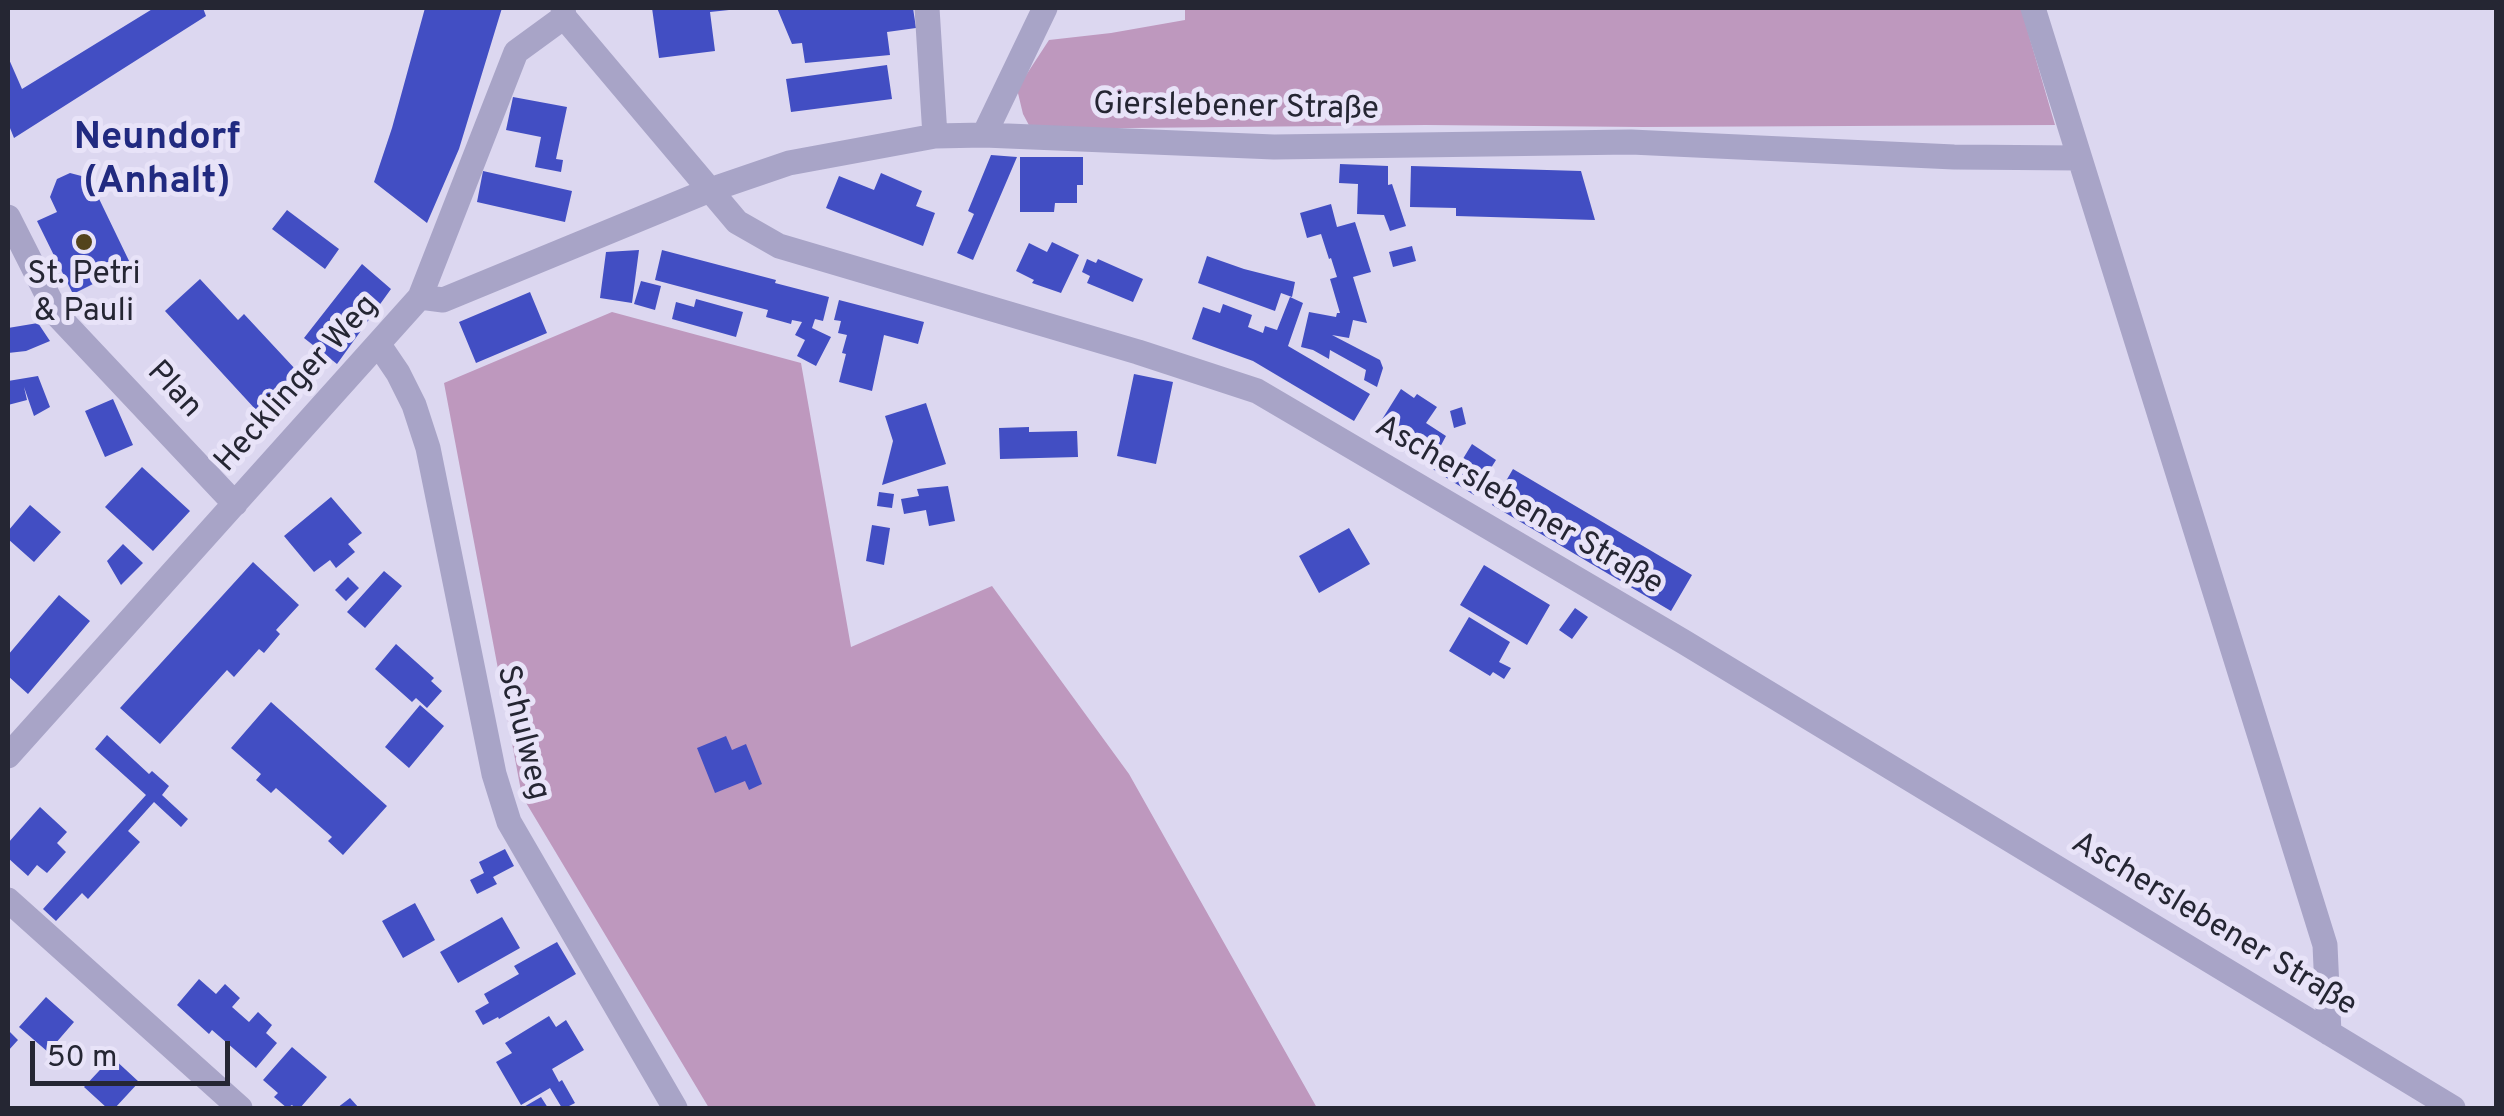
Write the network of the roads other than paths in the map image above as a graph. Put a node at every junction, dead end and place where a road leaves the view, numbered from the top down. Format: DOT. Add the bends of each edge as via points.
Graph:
graph roads {
  1 [pos="927,8"];
  2 [pos="1045,8"];
  3 [pos="2033,8"];
  4 [pos="563,12"];
  5 [pos="984,135"];
  6 [pos="935,136"];
  7 [pos="2079,158"];
  8 [pos="710,190"];
  9 [pos="8,217"];
  10 [pos="420,297"];
  11 [pos="379,345"];
  12 [pos="235,504"];
  13 [pos="8,756"];
  14 [pos="8,900"];
  15 [pos="2328,1034"];
  16 [pos="240,1108"];
  17 [pos="675,1108"];
  18 [pos="2453,1108"];
  1 -- 6 [label="street"];
  2 -- 5 [label="street"];
  3 -- 7 [label="street"];
  4 -- 8 [label="street, Ascherslebener Straße"];
  4 -- 10 [label="street, Hecklinger Weg" via="516,52"];
  5 -- 6 [label="street, Gierslebener Straße"];
  5 -- 7 [label="street, Gierslebener Straße" via="1274,147 1631,142"];
  6 -- 8 [label="street, Gierslebener Straße" via="789,163"];
  7 -- 15 [label="street" via="2325,945"];
  8 -- 10 [label="street, Gierslebener Straße" via="443,300"];
  8 -- 15 [label="street, Ascherslebener Straße" via="737,222 779,246 1257,391"];
  9 -- 12 [label="street, Plan" via="58,316"];
  10 -- 11 [label="street, Hecklinger Weg"];
  11 -- 12 [label="street, Hecklinger Weg"];
  11 -- 17 [label="street, Schulweg" via="406,389 428,448 509,822"];
  12 -- 13 [label="street, Hecklinger Weg"];
  14 -- 16 [label="street"];
  15 -- 18 [label="street, Ascherslebener Straße"];
}
